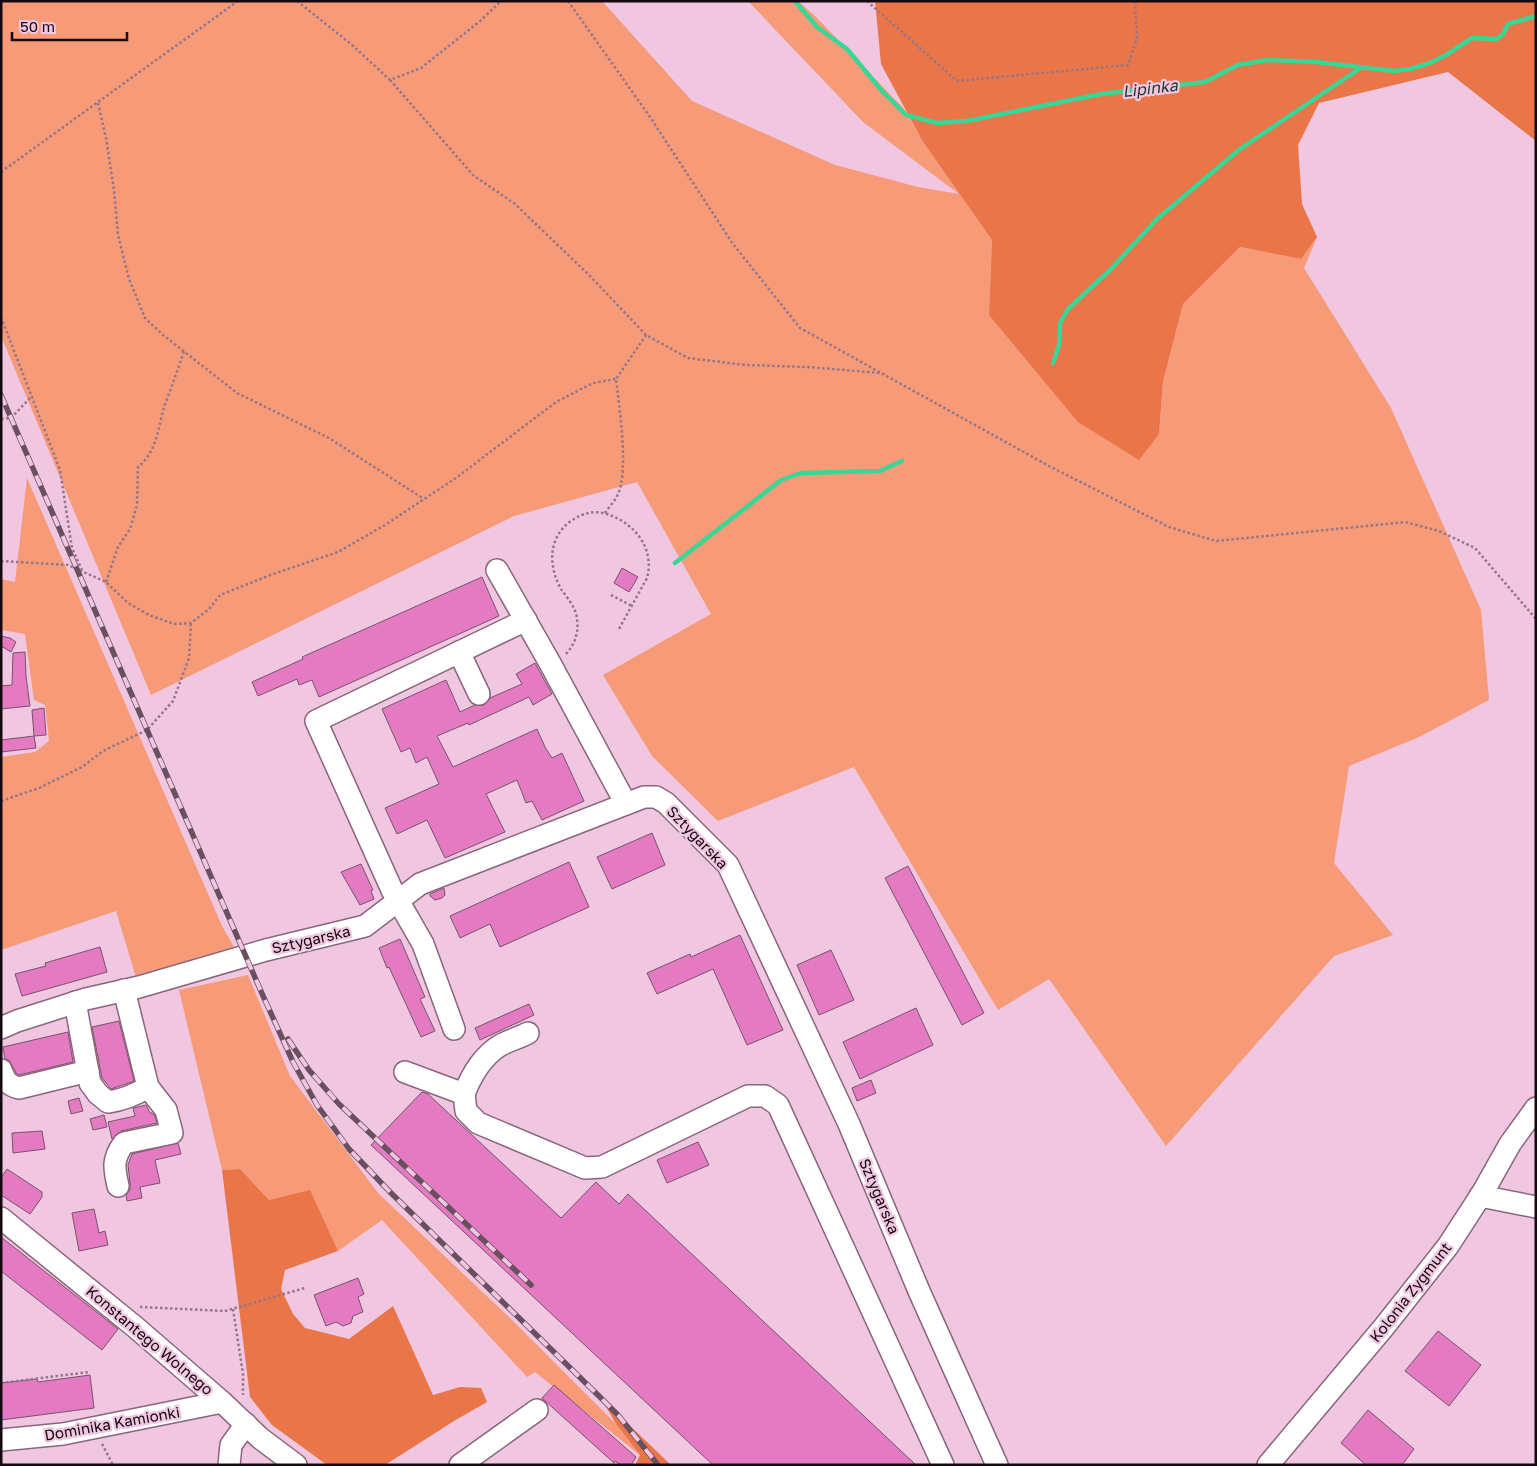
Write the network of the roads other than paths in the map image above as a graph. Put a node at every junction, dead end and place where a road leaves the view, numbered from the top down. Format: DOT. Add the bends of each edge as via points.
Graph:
graph roads {
  1 [pos="497,570"];
  2 [pos="526,620"];
  3 [pos="459,652"];
  4 [pos="479,694"];
  5 [pos="626,804"];
  6 [pos="399,901"];
  7 [pos="124,990"];
  8 [pos="75,1002"];
  9 [pos="1,1028"];
  10 [pos="454,1029"];
  11 [pos="528,1033"];
  12 [pos="1,1070"];
  13 [pos="88,1071"];
  14 [pos="405,1072"];
  15 [pos="148,1087"];
  16 [pos="464,1094"];
  17 [pos="1536,1108"];
  18 [pos="118,1186"];
  19 [pos="1480,1196"];
  20 [pos="1536,1207"];
  21 [pos="1,1218"];
  22 [pos="232,1401"];
  23 [pos="537,1410"];
  24 [pos="246,1424"];
  25 [pos="1,1440"];
  26 [pos="229,1465"];
  27 [pos="296,1465"];
  28 [pos="460,1465"];
  29 [pos="943,1465"];
  30 [pos="997,1465"];
  31 [pos="1268,1465"];
  1 -- 2 [label="street"];
  2 -- 3 [label="street"];
  2 -- 5 [label="street"];
  3 -- 4 [label="street"];
  3 -- 6 [label="street" via="316,721"];
  5 -- 6 [label="street, Sztygarska" via="420,884"];
  5 -- 30 [label="street, Sztygarska" via="644,797 656,797 666,803 728,866 849,1124"];
  6 -- 7 [label="street, Sztygarska" via="365,926"];
  6 -- 10 [label="street" via="423,944"];
  7 -- 8 [label="street, Sztygarska"];
  7 -- 15 [label="street"];
  8 -- 9 [label="street, Sztygarska"];
  8 -- 13 [label="street"];
  11 -- 16 [label="street" via="498,1046 472,1076"];
  12 -- 13 [label="street" via="5,1080 18,1088"];
  13 -- 15 [label="street" via="90,1083 108,1102 121,1101"];
  14 -- 16 [label="street"];
  15 -- 18 [label="street" via="166,1110 172,1132 124,1143 114,1166"];
  16 -- 29 [label="street" via="466,1111 478,1124 585,1168 602,1168 748,1096 765,1096 778,1105"];
  17 -- 19 [label="street, Kolonia Zygmunt" via="1510,1144"];
  19 -- 20 [label="street"];
  19 -- 31 [label="street, Kolonia Zygmunt" via="1448,1246"];
  21 -- 22 [label="street, Konstantego Wolnego"];
  22 -- 24 [label="street, Konstantego Wolnego"];
  22 -- 25 [label="street, Dominika Kamionki" via="63,1434"];
  23 -- 28 [label="street"];
  24 -- 26 [label="street" via="231,1445"];
  24 -- 27 [label="street, Konstantego Wolnego"];
}
